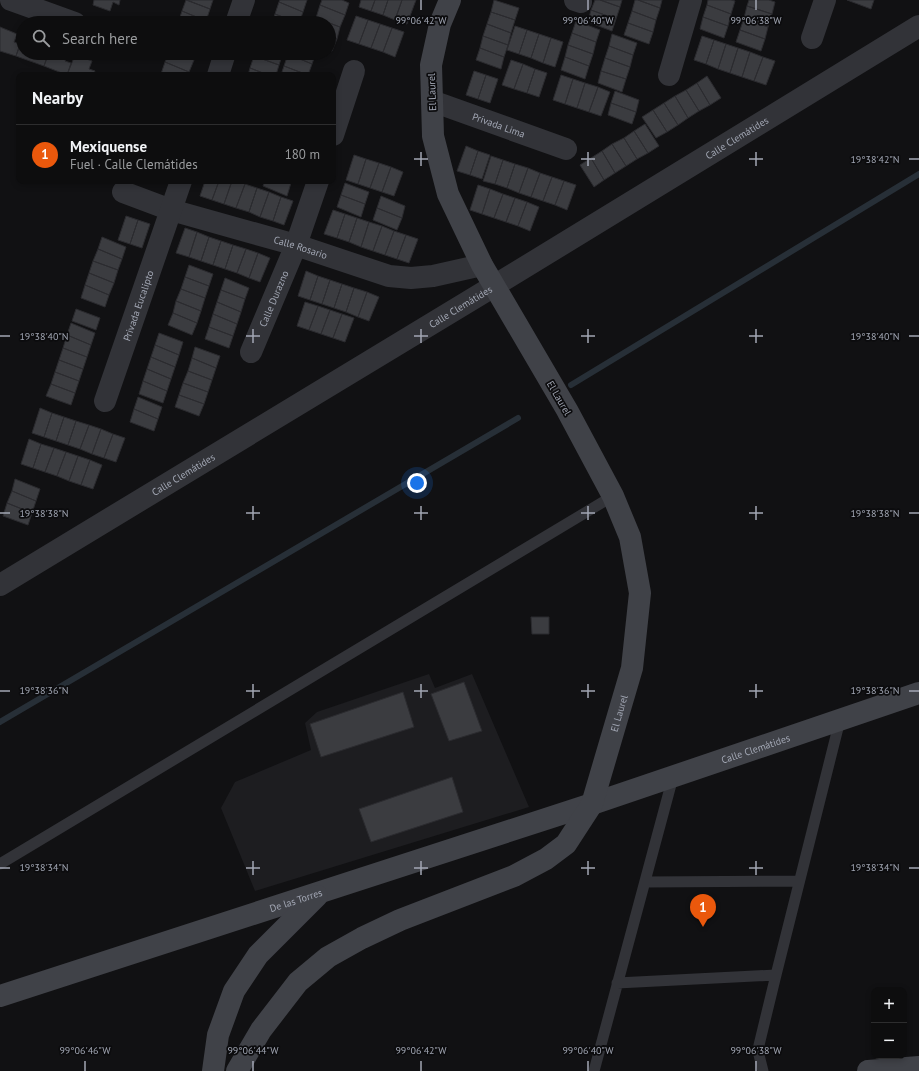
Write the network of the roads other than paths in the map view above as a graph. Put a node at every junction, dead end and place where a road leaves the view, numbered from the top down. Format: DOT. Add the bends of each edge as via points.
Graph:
graph roads {
  1 [pos="11,0"];
  2 [pos="244,0"];
  3 [pos="450,0"];
  4 [pos="691,0"];
  5 [pos="825,0"];
  6 [pos="56,16"];
  7 [pos="238,16"];
  8 [pos="919,26"];
  9 [pos="812,38"];
  10 [pos="223,60"];
  11 [pos="354,71"];
  12 [pos="219,72"];
  13 [pos="668,75"];
  14 [pos="432,102"];
  15 [pos="336,126"];
  16 [pos="566,149"];
  17 [pos="180,184"];
  18 [pos="317,184"];
  19 [pos="123,192"];
  20 [pos="171,210"];
  21 [pos="296,245"];
  22 [pos="482,265"];
  23 [pos="494,286"];
  24 [pos="251,352"];
  25 [pos="105,401"];
  26 [pos="613,496"];
  27 [pos="0,585"];
  28 [pos="919,693"];
  29 [pos="840,720"];
  30 [pos="673,777"];
  31 [pos="592,804"];
  32 [pos="0,864"];
  33 [pos="799,881"];
  34 [pos="645,882"];
  35 [pos="321,892"];
  36 [pos="776,975"];
  37 [pos="617,983"];
  38 [pos="0,996"];
  39 [pos="919,1067"];
  40 [pos="213,1071"];
  41 [pos="236,1071"];
  42 [pos="594,1071"];
  43 [pos="763,1071"];
  44 [pos="868,1071"];
  1 -- 6 [label="street"];
  2 -- 7 [label="street"];
  3 -- 14 [label="street, El Laurel" via="440,24 431,65"];
  4 -- 13 [label="street"];
  5 -- 9 [label="street"];
  8 -- 23 [label="street, Calle Clemátides"];
  10 -- 12 [label="street"];
  11 -- 15 [label="street"];
  14 -- 16 [label="street, Privada Lima"];
  14 -- 22 [label="street, El Laurel" via="433,136 448,194"];
  17 -- 20 [label="street, Privada Eucalipto"];
  18 -- 21 [label="street, Calle Durazno"];
  19 -- 20 [label="street, Calle Rosario"];
  20 -- 21 [label="street, Calle Rosario"];
  20 -- 25 [label="street, Privada Eucalipto"];
  21 -- 22 [label="street, Calle Rosario" via="388,276 433,276"];
  21 -- 24 [label="street, Calle Durazno"];
  22 -- 23 [label="street, El Laurel"];
  23 -- 26 [label="street, El Laurel" via="567,410"];
  23 -- 27 [label="street, Calle Clemátides"];
  26 -- 31 [label="street, El Laurel" via="630,537 640,593 632,668"];
  26 -- 32 [label="lane"];
  28 -- 29 [label="street, Calle Clemátides"];
  29 -- 30 [label="street, Calle Clemátides"];
  29 -- 33 [label="lane"];
  30 -- 31 [label="street, Calle Clemátides"];
  30 -- 34 [label="lane"];
  31 -- 35 [label="street, De las Torres"];
  31 -- 41 [label="street, El Laurel" via="566,844 546,859 514,876 400,920 328,956 298,982 261,1030"];
  33 -- 34 [label="lane"];
  33 -- 36 [label="lane"];
  34 -- 37 [label="lane"];
  35 -- 38 [label="street, De las Torres"];
  35 -- 40 [label="street" via="258,955 234,991 218,1035"];
  36 -- 37 [label="lane"];
  36 -- 43 [label="lane" via="759,1045"];
  37 -- 42 [label="lane"];
  39 -- 44 [label="street"];
}
